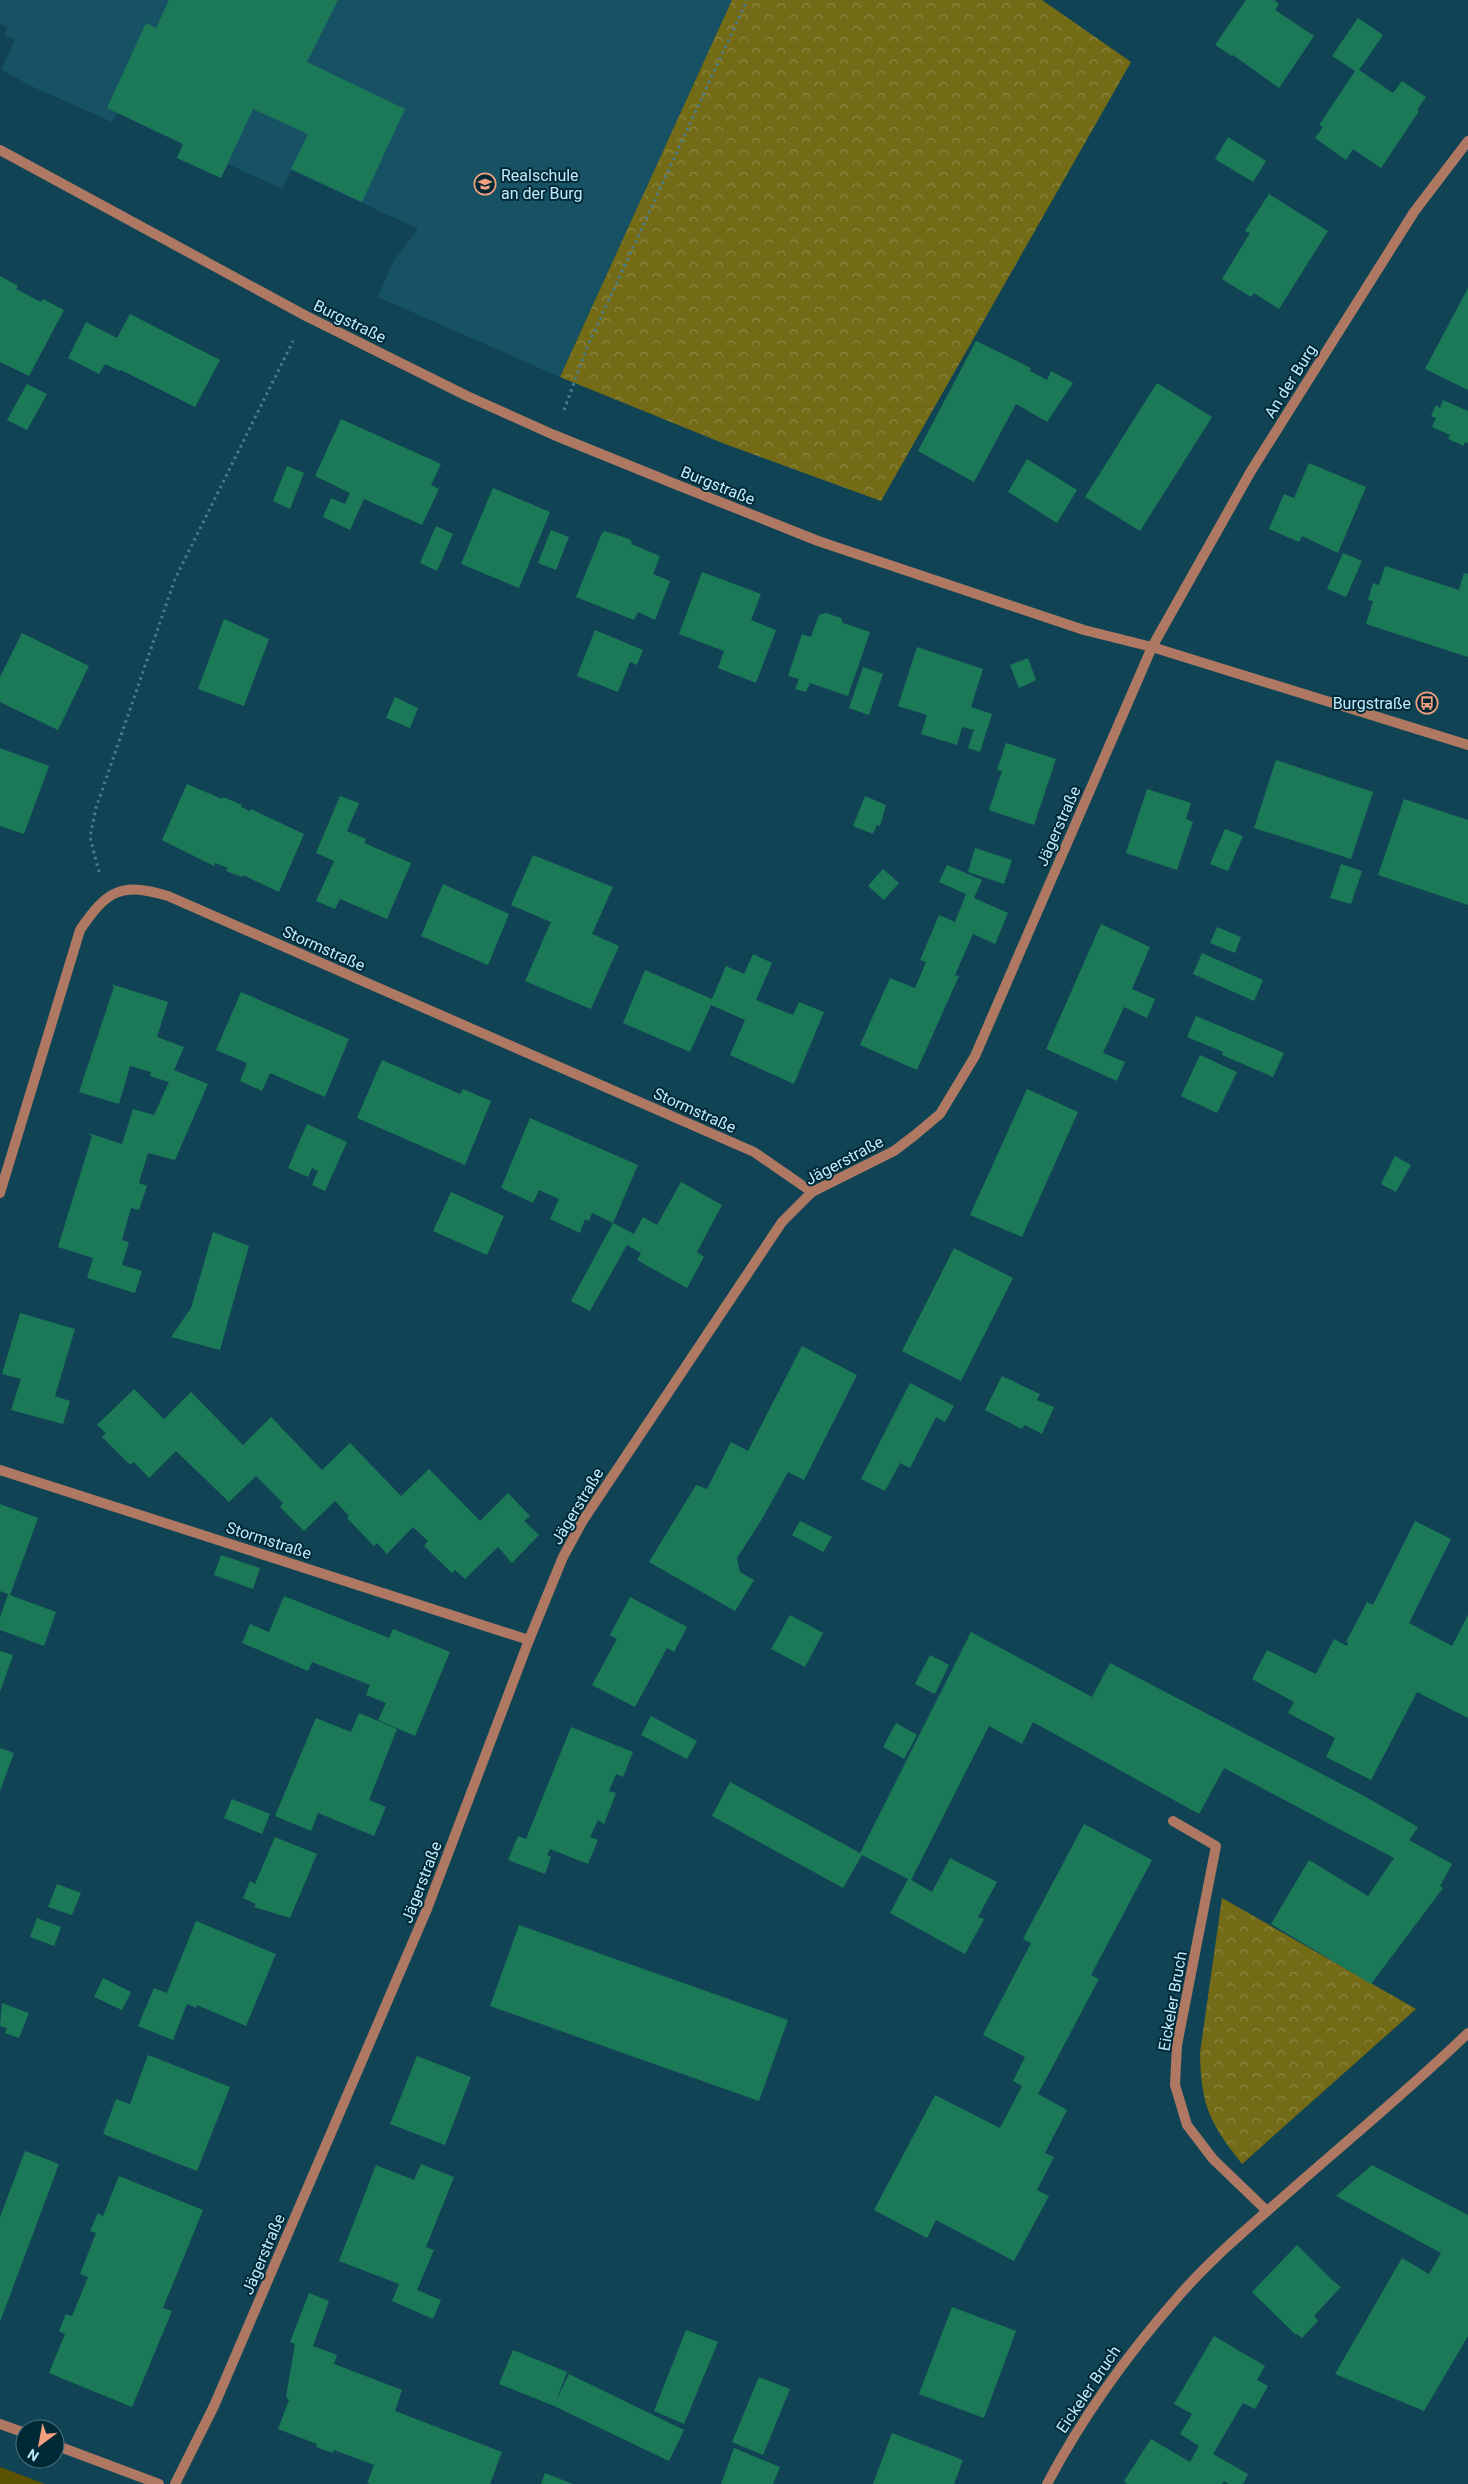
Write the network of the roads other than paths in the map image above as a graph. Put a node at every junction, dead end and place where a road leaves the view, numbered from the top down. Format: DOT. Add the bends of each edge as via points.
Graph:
graph roads {
  1 [pos="1468,140"];
  2 [pos="0,150"];
  3 [pos="1152,647"];
  4 [pos="1468,745"];
  5 [pos="812,1192"];
  6 [pos="0,1194"];
  7 [pos="0,1470"];
  8 [pos="529,1640"];
  9 [pos="1172,1821"];
  10 [pos="1468,2033"];
  11 [pos="1267,2211"];
  12 [pos="0,2424"];
  13 [pos="15,2429"];
  14 [pos="65,2449"];
  15 [pos="159,2484"];
  16 [pos="175,2484"];
  17 [pos="1047,2484"];
  1 -- 3 [label="street, An der Burg" via="1414,212 1251,471"];
  2 -- 3 [label="street, Burgstraße" via="306,316 554,435 818,541 1084,630"];
  3 -- 4 [label="street, Burgstraße"];
  3 -- 5 [label="street, Jägerstraße" via="978,1046 956,1089 940,1114 894,1151"];
  5 -- 6 [label="street, Stormstraße" via="754,1152 168,896 126,889 100,902 80,930"];
  5 -- 8 [label="street, Jägerstraße" via="782,1222 582,1522 563,1557"];
  7 -- 8 [label="street, Stormstraße"];
  8 -- 16 [label="street, Jägerstraße" via="427,1909 204,2429"];
  9 -- 11 [label="street, Eickeler Bruch" via="1216,1846 1177,2045 1175,2085 1187,2125 1213,2159"];
  10 -- 11 [label="street, Eickeler Bruch"];
  11 -- 17 [label="street, Eickeler Bruch" via="1184,2290 1119,2367 1070,2441"];
  12 -- 13 [label="street"];
  14 -- 15 [label="street"];
}
